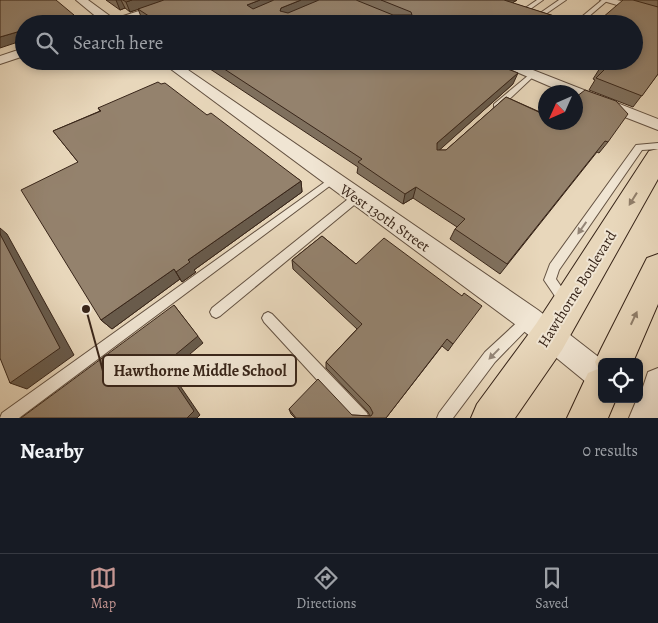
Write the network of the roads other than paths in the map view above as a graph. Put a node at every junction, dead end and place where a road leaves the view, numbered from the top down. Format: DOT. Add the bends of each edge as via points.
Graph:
graph roads {
  1 [pos="81,0"];
  2 [pos="183,0"];
  3 [pos="540,0"];
  4 [pos="563,0"];
  5 [pos="605,0"];
  6 [pos="658,14"];
  7 [pos="100,15"];
  8 [pos="139,15"];
  9 [pos="523,15"];
  10 [pos="542,15"];
  11 [pos="587,15"];
  12 [pos="15,55"];
  13 [pos="0,60"];
  14 [pos="179,70"];
  15 [pos="520,70"];
  16 [pos="532,75"];
  17 [pos="488,113"];
  18 [pos="658,125"];
  19 [pos="658,146"];
  20 [pos="658,157"];
  21 [pos="332,180"];
  22 [pos="356,198"];
  23 [pos="658,268"];
  24 [pos="568,304"];
  25 [pos="216,312"];
  26 [pos="268,318"];
  27 [pos="539,328"];
  28 [pos="616,358"];
  29 [pos="598,374"];
  30 [pos="658,382"];
  31 [pos="598,395"];
  32 [pos="7,418"];
  33 [pos="362,418"];
  34 [pos="444,418"];
  35 [pos="491,418"];
  36 [pos="587,418"];
  37 [pos="644,418"];
  1 -- 7 [label="street"];
  2 -- 8 [label="street"];
  3 -- 9 [label="lane" via="520,14"];
  4 -- 10 [label="lane"];
  5 -- 6 [label="street"];
  5 -- 11 [label="lane"];
  12 -- 13 [label="street"];
  14 -- 21 [label="street, West 130th Street"];
  15 -- 16 [label="street"];
  16 -- 17 [label="lane"];
  16 -- 18 [label="street"];
  19 -- 24 [label="lane, one-way" via="638,147 554,268 550,280"];
  20 -- 24 [label="main road, Hawthorne Boulevard, one-way"];
  21 -- 22 [label="street, West 130th Street"];
  21 -- 32 [label="lane"];
  22 -- 25 [label="lane"];
  22 -- 27 [label="street, West 130th Street"];
  28 -- 23 [label="main road, one-way"];
  24 -- 27 [label="main road, Hawthorne Boulevard"];
  26 -- 33 [label="lane"];
  27 -- 29 [label="street, West 130th Street"];
  27 -- 34 [label="lane, one-way" via="490,357"];
  27 -- 35 [label="main road, Hawthorne Boulevard"];
  30 -- 37 [label="street"];
  31 -- 36 [label="main road"];
}
